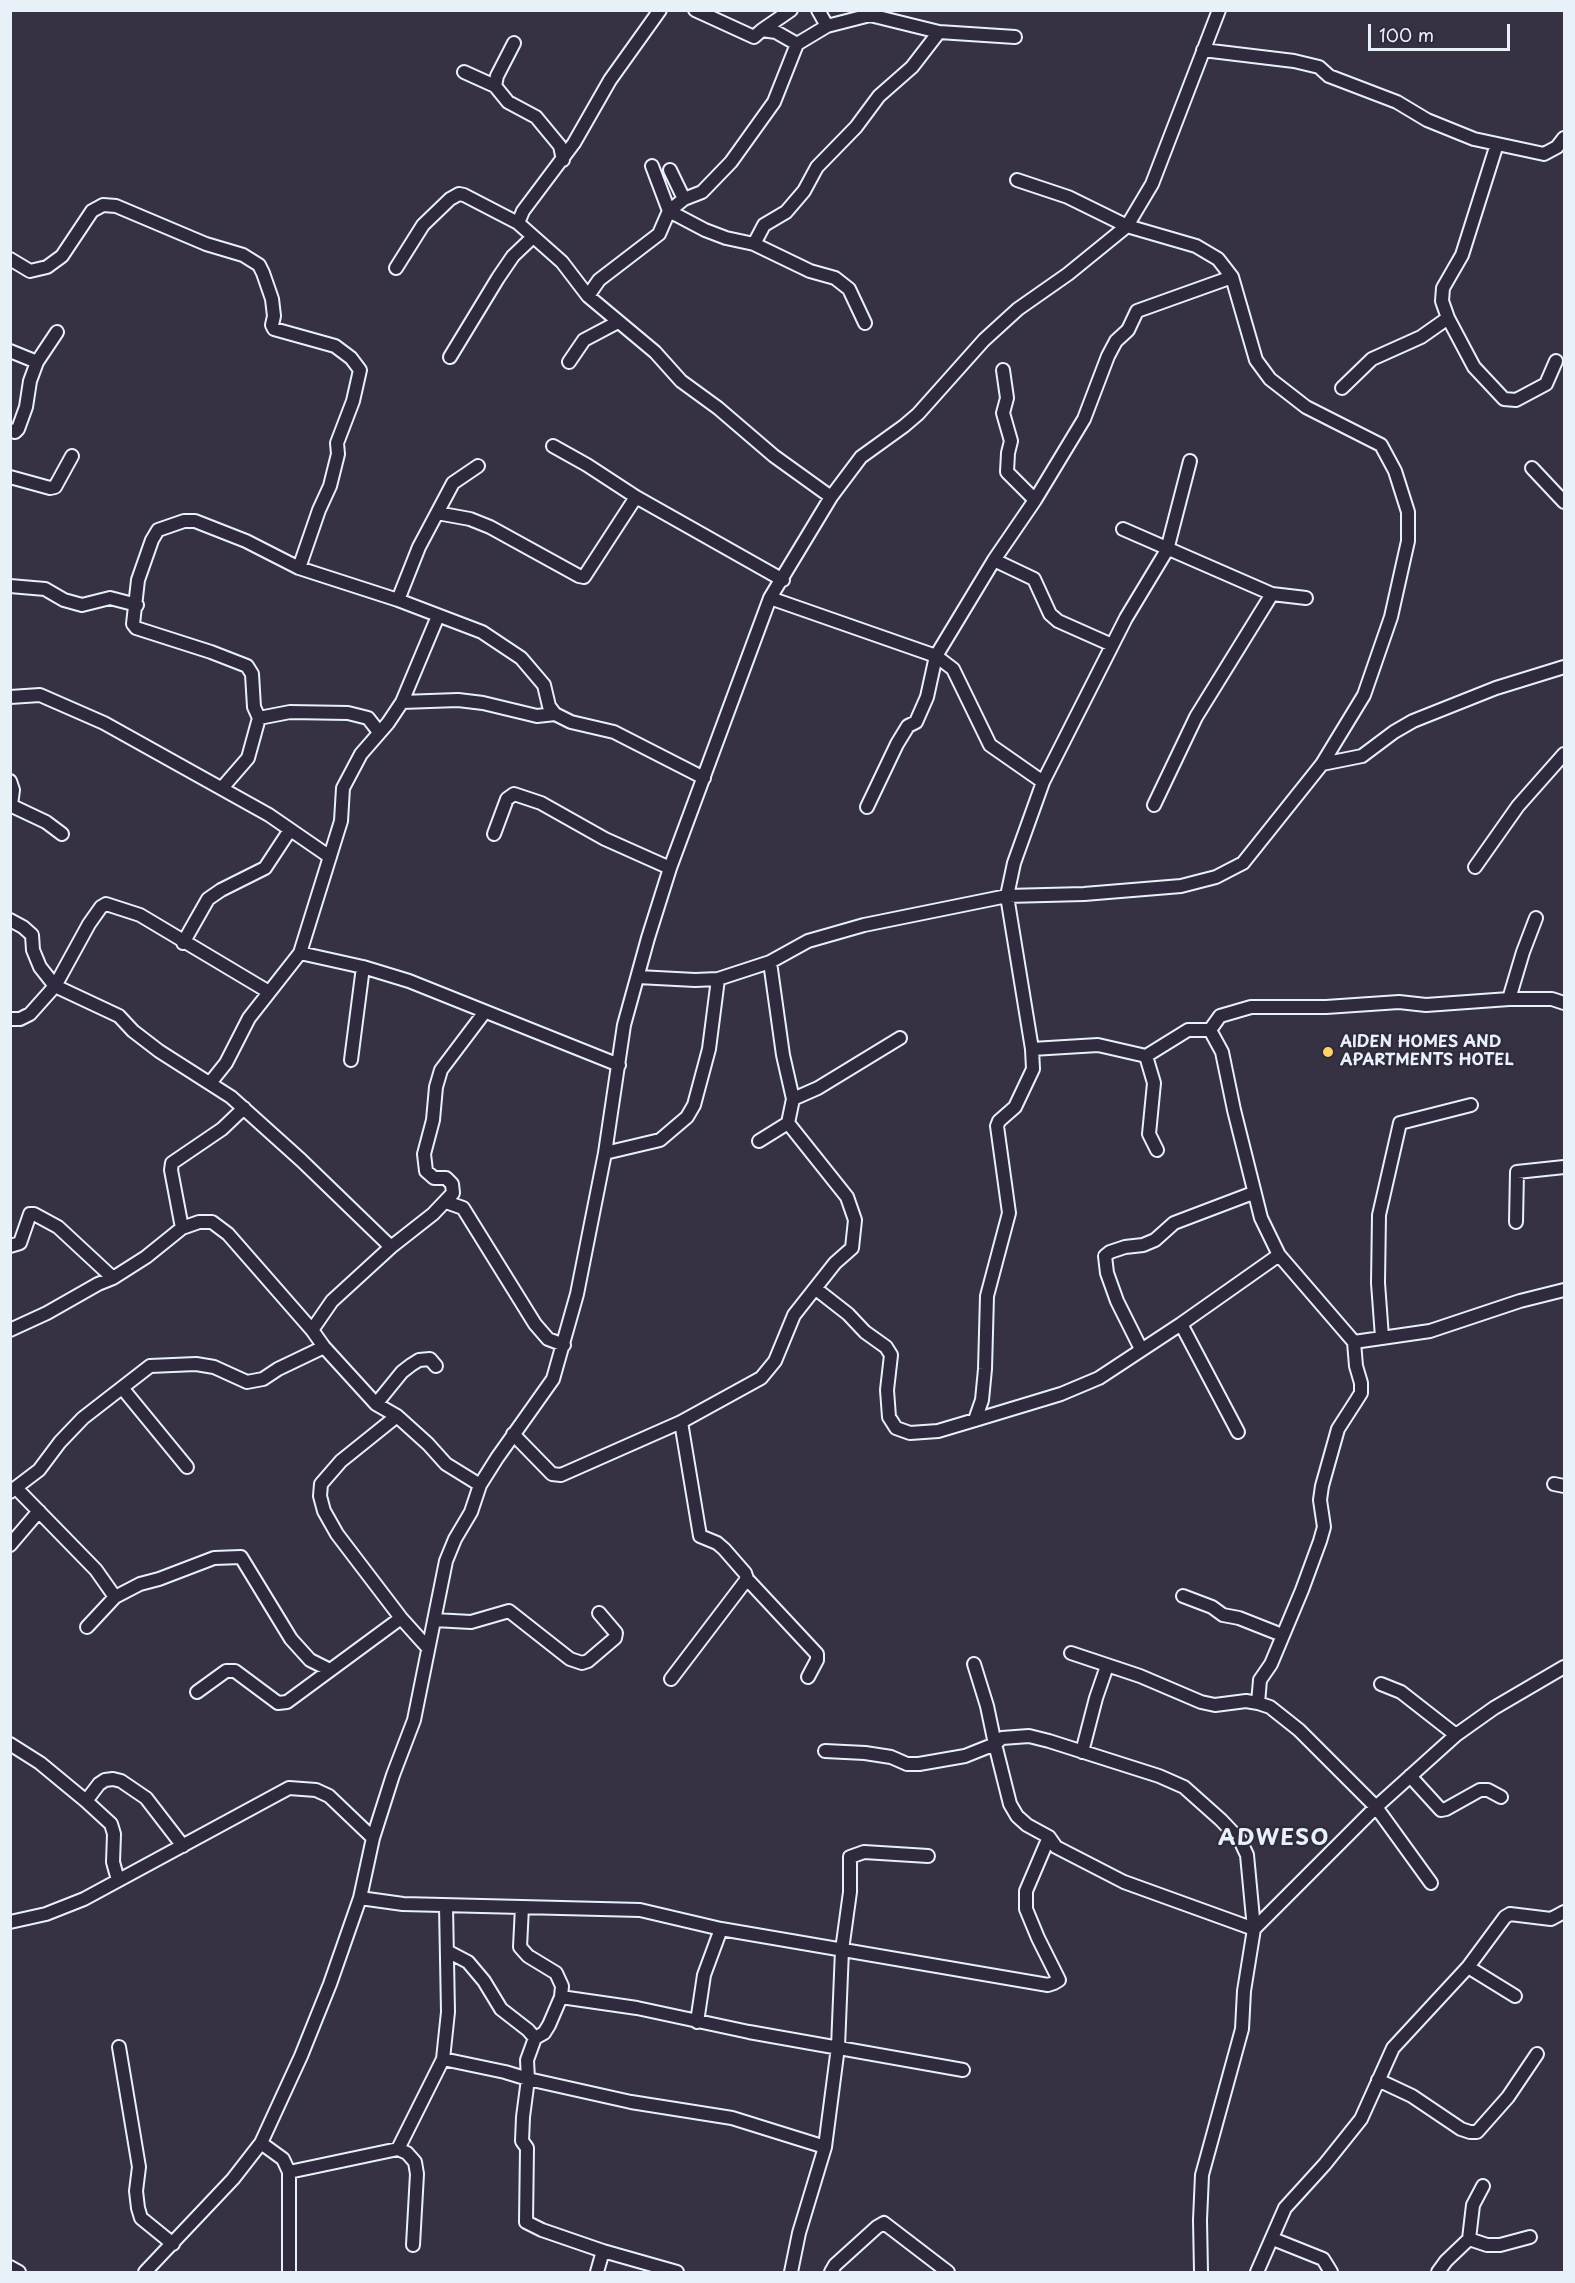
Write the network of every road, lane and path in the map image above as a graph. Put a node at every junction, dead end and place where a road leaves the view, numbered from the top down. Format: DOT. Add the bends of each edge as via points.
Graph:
graph roads {
  1 [pos="660,10"];
  2 [pos="695,10"];
  3 [pos="791,10"];
  4 [pos="818,10"];
  5 [pos="1219,10"];
  6 [pos="869,13"];
  7 [pos="827,26"];
  8 [pos="762,30"];
  9 [pos="939,32"];
  10 [pos="1015,37"];
  11 [pos="514,43"];
  12 [pos="797,44"];
  13 [pos="1203,50"];
  14 [pos="464,72"];
  15 [pos="495,86"];
  16 [pos="1564,138"];
  17 [pos="1497,144"];
  18 [pos="563,160"];
  19 [pos="652,166"];
  20 [pos="670,170"];
  21 [pos="1017,180"];
  22 [pos="684,199"];
  23 [pos="669,211"];
  24 [pos="518,223"];
  25 [pos="1127,226"];
  26 [pos="533,237"];
  27 [pos="754,244"];
  28 [pos="10,259"];
  29 [pos="396,268"];
  30 [pos="1232,277"];
  31 [pos="588,296"];
  32 [pos="1448,318"];
  33 [pos="618,322"];
  34 [pos="865,323"];
  35 [pos="57,332"];
  36 [pos="10,351"];
  37 [pos="450,357"];
  38 [pos="1556,361"];
  39 [pos="37,362"];
  40 [pos="569,362"];
  41 [pos="1003,370"];
  42 [pos="1342,388"];
  43 [pos="10,430"];
  44 [pos="553,446"];
  45 [pos="72,456"];
  46 [pos="1190,461"];
  47 [pos="478,466"];
  48 [pos="1532,468"];
  49 [pos="10,477"];
  50 [pos="636,497"];
  51 [pos="831,497"];
  52 [pos="1035,500"];
  53 [pos="1564,502"];
  54 [pos="437,513"];
  55 [pos="1123,529"];
  56 [pos="1167,550"];
  57 [pos="994,560"];
  58 [pos="299,568"];
  59 [pos="783,580"];
  60 [pos="10,586"];
  61 [pos="1272,594"];
  62 [pos="771,598"];
  63 [pos="1306,598"];
  64 [pos="398,600"];
  65 [pos="137,604"];
  66 [pos="438,616"];
  67 [pos="1112,645"];
  68 [pos="936,656"];
  69 [pos="1564,667"];
  70 [pos="10,697"];
  71 [pos="402,702"];
  72 [pos="555,714"];
  73 [pos="259,718"];
  74 [pos="379,732"];
  75 [pos="1564,754"];
  76 [pos="1322,764"];
  77 [pos="704,778"];
  78 [pos="10,781"];
  79 [pos="1043,782"];
  80 [pos="222,789"];
  81 [pos="11,805"];
  82 [pos="1154,805"];
  83 [pos="867,807"];
  84 [pos="290,830"];
  85 [pos="63,834"];
  86 [pos="494,834"];
  87 [pos="330,857"];
  88 [pos="1475,867"];
  89 [pos="669,868"];
  90 [pos="1007,896"];
  91 [pos="1536,918"];
  92 [pos="10,920"];
  93 [pos="183,943"];
  94 [pos="300,953"];
  95 [pos="770,962"];
  96 [pos="363,966"];
  97 [pos="638,977"];
  98 [pos="718,979"];
  99 [pos="54,986"];
  100 [pos="268,992"];
  101 [pos="1509,999"];
  102 [pos="1564,1003"];
  103 [pos="484,1013"];
  104 [pos="10,1019"];
  105 [pos="1210,1030"];
  106 [pos="900,1038"];
  107 [pos="1032,1049"];
  108 [pos="1146,1056"];
  109 [pos="351,1060"];
  110 [pos="619,1065"];
  111 [pos="210,1083"];
  112 [pos="793,1099"];
  113 [pos="1471,1105"];
  114 [pos="244,1108"];
  115 [pos="788,1123"];
  116 [pos="759,1141"];
  117 [pos="1157,1150"];
  118 [pos="605,1153"];
  119 [pos="1564,1167"];
  120 [pos="1253,1193"];
  121 [pos="446,1202"];
  122 [pos="1516,1222"];
  123 [pos="182,1228"];
  124 [pos="10,1246"];
  125 [pos="391,1247"];
  126 [pos="1279,1255"];
  127 [pos="113,1278"];
  128 [pos="816,1289"];
  129 [pos="1564,1290"];
  130 [pos="1181,1324"];
  131 [pos="10,1330"];
  132 [pos="312,1330"];
  133 [pos="1382,1337"];
  134 [pos="1353,1341"];
  135 [pos="564,1345"];
  136 [pos="324,1347"];
  137 [pos="1141,1349"];
  138 [pos="436,1365"];
  139 [pos="123,1389"];
  140 [pos="376,1404"];
  141 [pos="397,1416"];
  142 [pos="975,1420"];
  143 [pos="681,1422"];
  144 [pos="1238,1432"];
  145 [pos="513,1434"];
  146 [pos="187,1467"];
  147 [pos="480,1485"];
  148 [pos="14,1491"];
  149 [pos="39,1511"];
  150 [pos="10,1545"];
  151 [pos="747,1579"];
  152 [pos="1184,1596"];
  153 [pos="115,1597"];
  154 [pos="599,1614"];
  155 [pos="401,1618"];
  156 [pos="434,1620"];
  157 [pos="87,1627"];
  158 [pos="1282,1635"];
  159 [pos="428,1648"];
  160 [pos="1071,1653"];
  161 [pos="974,1664"];
  162 [pos="1107,1666"];
  163 [pos="1564,1667"];
  164 [pos="330,1670"];
  165 [pos="808,1677"];
  166 [pos="671,1679"];
  167 [pos="1381,1684"];
  168 [pos="197,1692"];
  169 [pos="1258,1703"];
  170 [pos="1456,1735"];
  171 [pos="10,1744"];
  172 [pos="995,1744"];
  173 [pos="825,1751"];
  174 [pos="1082,1752"];
  175 [pos="1410,1776"];
  176 [pos="1501,1797"];
  177 [pos="86,1801"];
  178 [pos="1376,1807"];
  179 [pos="1049,1837"];
  180 [pos="373,1838"];
  181 [pos="183,1846"];
  182 [pos="928,1856"];
  183 [pos="118,1880"];
  184 [pos="1431,1883"];
  185 [pos="360,1898"];
  186 [pos="446,1906"];
  187 [pos="522,1907"];
  188 [pos="1564,1912"];
  189 [pos="10,1922"];
  190 [pos="721,1929"];
  191 [pos="1254,1929"];
  192 [pos="842,1950"];
  193 [pos="447,1951"];
  194 [pos="1468,1967"];
  195 [pos="1515,1996"];
  196 [pos="561,1997"];
  197 [pos="697,2022"];
  198 [pos="535,2038"];
  199 [pos="119,2047"];
  200 [pos="838,2047"];
  201 [pos="1537,2054"];
  202 [pos="443,2060"];
  203 [pos="963,2070"];
  204 [pos="528,2079"];
  205 [pos="1378,2080"];
  206 [pos="261,2143"];
  207 [pos="825,2147"];
  208 [pos="398,2149"];
  209 [pos="289,2172"];
  210 [pos="1484,2187"];
  211 [pos="1530,2237"];
  212 [pos="1273,2239"];
  213 [pos="1469,2239"];
  214 [pos="173,2244"];
  215 [pos="413,2245"];
  216 [pos="603,2251"];
  217 [pos="10,2267"];
  218 [pos="19,2272"];
  219 [pos="145,2272"];
  220 [pos="289,2272"];
  221 [pos="597,2272"];
  222 [pos="677,2272"];
  223 [pos="791,2272"];
  224 [pos="831,2272"];
  225 [pos="948,2272"];
  226 [pos="1202,2272"];
  227 [pos="1257,2272"];
  228 [pos="1331,2272"];
  229 [pos="1438,2272"];
  1 -- 18 [label="street" via="610,80"];
  2 -- 8 [label="street" via="754,37"];
  3 -- 8 [label="street"];
  4 -- 7 [label="street"];
  5 -- 13 [label="street"];
  6 -- 7 [label="street"];
  6 -- 9 [label="street"];
  7 -- 12 [label="street"];
  8 -- 12 [label="street" via="776,32"];
  9 -- 10 [label="street"];
  9 -- 27 [label="street" via="912,67 879,96 856,127 817,167 786,212 764,225"];
  11 -- 15 [label="street"];
  12 -- 22 [label="street" via="774,102 731,162 702,192"];
  13 -- 17 [label="street" via="1319,67 1329,76 1397,102 1427,120"];
  13 -- 25 [label="street" via="1152,184"];
  14 -- 15 [label="street"];
  15 -- 18 [label="street" via="508,102 536,117 560,146"];
  16 -- 17 [label="street" via="1544,154"];
  17 -- 32 [label="street" via="1462,255 1443,288 1442,301"];
  18 -- 24 [label="street"];
  19 -- 23 [label="street"];
  20 -- 22 [label="street"];
  21 -- 25 [label="street" via="1068,197"];
  22 -- 23 [label="street"];
  23 -- 27 [label="street" via="705,230"];
  23 -- 31 [label="street" via="658,234 599,280"];
  24 -- 26 [label="street"];
  24 -- 29 [label="street" via="459,194 423,225"];
  25 -- 30 [label="street" via="1196,246 1218,259"];
  25 -- 51 [label="street" via="1018,309 984,340 918,414 861,457"];
  26 -- 31 [label="street" via="562,262"];
  26 -- 37 [label="street" via="513,256"];
  27 -- 34 [label="street" via="835,279 849,289"];
  28 -- 58 [label="street" via="30,271 46,267 62,255 92,211 103,205 116,206 206,244 243,255 263,273 272,299 274,330 334,346 351,358 360,370 353,401 337,443 333,479"];
  30 -- 52 [label="street" via="1137,311 1108,356 1084,419"];
  30 -- 76 [label="street" via="1256,360 1270,379 1306,407 1381,445 1395,471 1408,512 1408,541 1390,617 1364,695"];
  31 -- 33 [label="street"];
  32 -- 38 [label="street" via="1474,368 1504,399 1516,400 1546,384"];
  32 -- 42 [label="street" via="1421,337 1372,359"];
  33 -- 40 [label="street" via="584,340"];
  33 -- 51 [label="street" via="655,352 681,381"];
  35 -- 39 [label="street"];
  36 -- 39 [label="street"];
  39 -- 43 [label="street" via="18,429"];
  41 -- 52 [label="street" via="1007,398 1003,413 1011,441 1007,472"];
  44 -- 50 [label="street"];
  45 -- 49 [label="street" via="55,487"];
  46 -- 56 [label="street"];
  47 -- 54 [label="street" via="453,483"];
  48 -- 53 [label="street"];
  50 -- 54 [label="street" via="584,577 490,527"];
  50 -- 59 [label="street"];
  51 -- 59 [label="street"];
  52 -- 57 [label="street"];
  54 -- 64 [label="street"];
  55 -- 56 [label="street"];
  56 -- 61 [label="street"];
  56 -- 67 [label="street"];
  57 -- 67 [label="street" via="1034,579 1050,614 1058,621"];
  57 -- 68 [label="street"];
  58 -- 64 [label="street"];
  58 -- 65 [label="street" via="224,531 184,521 158,531 152,540 138,580"];
  59 -- 62 [label="street"];
  60 -- 65 [label="street" via="45,589 82,605 110,598"];
  61 -- 63 [label="street"];
  61 -- 82 [label="street" via="1196,717"];
  62 -- 68 [label="street"];
  62 -- 77 [label="street"];
  64 -- 66 [label="street"];
  65 -- 73 [label="street" via="133,624 136,628 247,666 252,674 254,707"];
  66 -- 71 [label="street"];
  66 -- 72 [label="street" via="482,632 521,658 544,685"];
  67 -- 79 [label="street"];
  68 -- 79 [label="street" via="953,669 990,745"];
  68 -- 83 [label="street" via="927,697 916,722 902,735"];
  69 -- 76 [label="street" via="1496,688 1413,721 1362,756"];
  70 -- 80 [label="street" via="40,695 104,723"];
  71 -- 72 [label="street" via="458,700 537,716"];
  71 -- 74 [label="street"];
  72 -- 77 [label="street" via="614,732"];
  73 -- 74 [label="street" via="290,712 348,713 368,718"];
  73 -- 80 [label="street" via="248,758"];
  74 -- 87 [label="street" via="361,754 343,788 341,821"];
  75 -- 88 [label="street" via="1518,806"];
  76 -- 90 [label="street" via="1243,863 1216,877 1149,889"];
  77 -- 89 [label="street"];
  78 -- 81 [label="street"];
  79 -- 90 [label="street" via="1014,863"];
  80 -- 84 [label="street"];
  81 -- 85 [label="street"];
  84 -- 87 [label="street"];
  84 -- 93 [label="street" via="265,868 208,899"];
  86 -- 89 [label="street" via="507,799 514,794 541,803 605,839"];
  87 -- 94 [label="street"];
  89 -- 97 [label="street"];
  90 -- 95 [label="street" via="808,940"];
  90 -- 107 [label="street"];
  91 -- 101 [label="street"];
  92 -- 99 [label="street" via="32,935 40,968"];
  93 -- 99 [label="street" via="140,915 106,904 89,924"];
  93 -- 100 [label="street"];
  94 -- 96 [label="street"];
  94 -- 100 [label="street"];
  95 -- 98 [label="street"];
  95 -- 112 [label="street"];
  96 -- 103 [label="street" via="445,994"];
  96 -- 109 [label="street"];
  97 -- 98 [label="street"];
  97 -- 110 [label="street" via="624,1025"];
  98 -- 118 [label="street" via="709,1049 691,1111 660,1140"];
  99 -- 104 [label="street" via="30,1014"];
  99 -- 111 [label="street" via="119,1016 159,1051"];
  100 -- 111 [label="street"];
  101 -- 102 [label="street" via="1552,999"];
  101 -- 105 [label="street" via="1426,1005 1399,1002 1251,1007 1220,1016"];
  103 -- 110 [label="street"];
  103 -- 121 [label="street" via="441,1070 436,1087 424,1155 426,1171 452,1184 453,1193"];
  105 -- 108 [label="street" via="1188,1030"];
  105 -- 120 [label="street" via="1222,1052"];
  106 -- 112 [label="street"];
  107 -- 108 [label="street" via="1098,1045"];
  107 -- 142 [label="street" via="1032,1076 1015,1107 997,1126 1009,1213 987,1296 982,1400"];
  108 -- 117 [label="street" via="1154,1083 1149,1134"];
  110 -- 118 [label="street"];
  111 -- 114 [label="street"];
  112 -- 115 [label="street"];
  113 -- 133 [label="street" via="1400,1123 1379,1215"];
  114 -- 123 [label="street" via="222,1129 172,1163"];
  114 -- 125 [label="street"];
  115 -- 116 [label="street"];
  115 -- 128 [label="street" via="847,1197 855,1220 852,1248 834,1263"];
  118 -- 135 [label="street"];
  119 -- 122 [label="street" via="1516,1172"];
  120 -- 126 [label="street"];
  120 -- 137 [label="street" via="1174,1223 1155,1240 1105,1256 1117,1301"];
  121 -- 125 [label="street"];
  121 -- 135 [label="street" via="462,1208 535,1324 548,1339"];
  123 -- 127 [label="street"];
  123 -- 132 [label="street" via="212,1222 228,1234"];
  124 -- 127 [label="street" via="20,1243 30,1214 34,1214 58,1227"];
  125 -- 132 [label="street" via="332,1301"];
  126 -- 130 [label="street"];
  126 -- 134 [label="street"];
  127 -- 131 [label="street"];
  128 -- 142 [label="street" via="891,1355 887,1390 889,1417 896,1428 910,1433 938,1431"];
  128 -- 143 [label="street" via="794,1315 775,1361 762,1378"];
  129 -- 133 [label="street" via="1430,1331"];
  130 -- 137 [label="street"];
  130 -- 144 [label="street"];
  132 -- 136 [label="street"];
  133 -- 134 [label="street"];
  134 -- 158 [label="street" via="1360,1393 1338,1429 1320,1500 1324,1527"];
  135 -- 145 [label="street" via="553,1379"];
  136 -- 139 [label="street" via="263,1379 247,1382 214,1367 171,1363 150,1366"];
  136 -- 140 [label="street"];
  137 -- 142 [label="street" via="1099,1378 1061,1395"];
  138 -- 140 [label="street" via="430,1359 411,1365"];
  139 -- 146 [label="street"];
  139 -- 148 [label="street" via="83,1418 39,1470"];
  140 -- 141 [label="street"];
  141 -- 147 [label="street" via="447,1464"];
  141 -- 155 [label="street" via="341,1461 321,1484 320,1496 337,1534"];
  143 -- 145 [label="street" via="561,1475 552,1474"];
  143 -- 151 [label="street" via="699,1536 724,1549"];
  145 -- 147 [label="street"];
  147 -- 156 [label="street" via="446,1562"];
  148 -- 149 [label="street"];
  149 -- 150 [label="street"];
  149 -- 153 [label="street" via="96,1570"];
  151 -- 165 [label="street" via="817,1654"];
  151 -- 166 [label="street"];
  152 -- 158 [label="street" via="1223,1615"];
  153 -- 157 [label="street"];
  153 -- 164 [label="street" via="214,1558 241,1557 291,1639 310,1660"];
  154 -- 156 [label="street" via="616,1633 615,1638 582,1662 570,1659 509,1611 471,1622"];
  155 -- 159 [label="street"];
  155 -- 164 [label="street"];
  156 -- 159 [label="street"];
  158 -- 169 [label="street" via="1260,1680"];
  159 -- 180 [label="street" via="414,1720"];
  160 -- 162 [label="street"];
  161 -- 172 [label="street"];
  162 -- 169 [label="street" via="1201,1702"];
  162 -- 174 [label="street"];
  163 -- 170 [label="street"];
  164 -- 168 [label="street" via="287,1702 278,1703 235,1671 226,1671"];
  167 -- 170 [label="street" via="1401,1692"];
  169 -- 178 [label="street" via="1270,1707 1299,1730"];
  170 -- 175 [label="street"];
  171 -- 177 [label="street"];
  172 -- 173 [label="street" via="964,1756 919,1764 865,1753"];
  172 -- 174 [label="street" via="1002,1738 1029,1736"];
  172 -- 179 [label="street" via="1010,1804 1027,1825"];
  174 -- 191 [label="street" via="1184,1787 1221,1820 1240,1840 1247,1855"];
  175 -- 176 [label="street" via="1441,1810 1480,1790"];
  175 -- 178 [label="street"];
  177 -- 181 [label="street" via="105,1780 121,1781 146,1798"];
  177 -- 183 [label="street" via="111,1824"];
  178 -- 184 [label="street"];
  178 -- 191 [label="street"];
  179 -- 191 [label="street" via="1056,1847 1124,1882"];
  179 -- 192 [label="street" via="1026,1891 1026,1909 1056,1972 1059,1980 1054,1983"];
  180 -- 181 [label="street" via="329,1796 316,1790 289,1788"];
  180 -- 185 [label="street"];
  181 -- 183 [label="street"];
  182 -- 192 [label="street" via="864,1852 850,1857"];
  183 -- 189 [label="street" via="46,1914"];
  185 -- 186 [label="street"];
  185 -- 206 [label="street" via="301,2056"];
  186 -- 187 [label="street"];
  186 -- 193 [label="street"];
  187 -- 190 [label="street" via="640,1910"];
  187 -- 196 [label="street" via="520,1947 556,1973 562,1986"];
  188 -- 194 [label="street" via="1551,1919 1516,1914 1505,1917"];
  190 -- 192 [label="street"];
  190 -- 197 [label="street" via="704,1975"];
  191 -- 226 [label="street" via="1242,2029 1202,2175"];
  192 -- 200 [label="street"];
  193 -- 198 [label="street" via="468,1962 501,2009"];
  193 -- 202 [label="street" via="448,2012"];
  194 -- 195 [label="street"];
  194 -- 205 [label="street" via="1393,2048"];
  196 -- 197 [label="street"];
  196 -- 198 [label="street" via="544,2033"];
  197 -- 200 [label="street"];
  198 -- 204 [label="street" via="527,2060"];
  199 -- 214 [label="street" via="139,2167 138,2208 141,2218"];
  200 -- 203 [label="street"];
  200 -- 207 [label="street"];
  201 -- 205 [label="street" via="1508,2097 1477,2132 1461,2128"];
  202 -- 204 [label="street"];
  202 -- 208 [label="street"];
  204 -- 207 [label="street" via="631,2102 732,2118"];
  204 -- 216 [label="street" via="522,2141 527,2148 526,2222"];
  205 -- 212 [label="street" via="1361,2120 1286,2208"];
  206 -- 209 [label="street" via="283,2159"];
  206 -- 214 [label="street"];
  207 -- 223 [label="street"];
  208 -- 209 [label="street"];
  208 -- 215 [label="street" via="407,2153 416,2168"];
  209 -- 220 [label="street"];
  210 -- 213 [label="street" via="1473,2205"];
  211 -- 213 [label="street" via="1500,2245"];
  212 -- 227 [label="street"];
  212 -- 228 [label="street" via="1323,2259"];
  213 -- 229 [label="street"];
  214 -- 219 [label="street"];
  216 -- 221 [label="street"];
  216 -- 222 [label="street"];
  217 -- 218 [label="street"];
  224 -- 225 [label="street" via="884,2223"];
}
